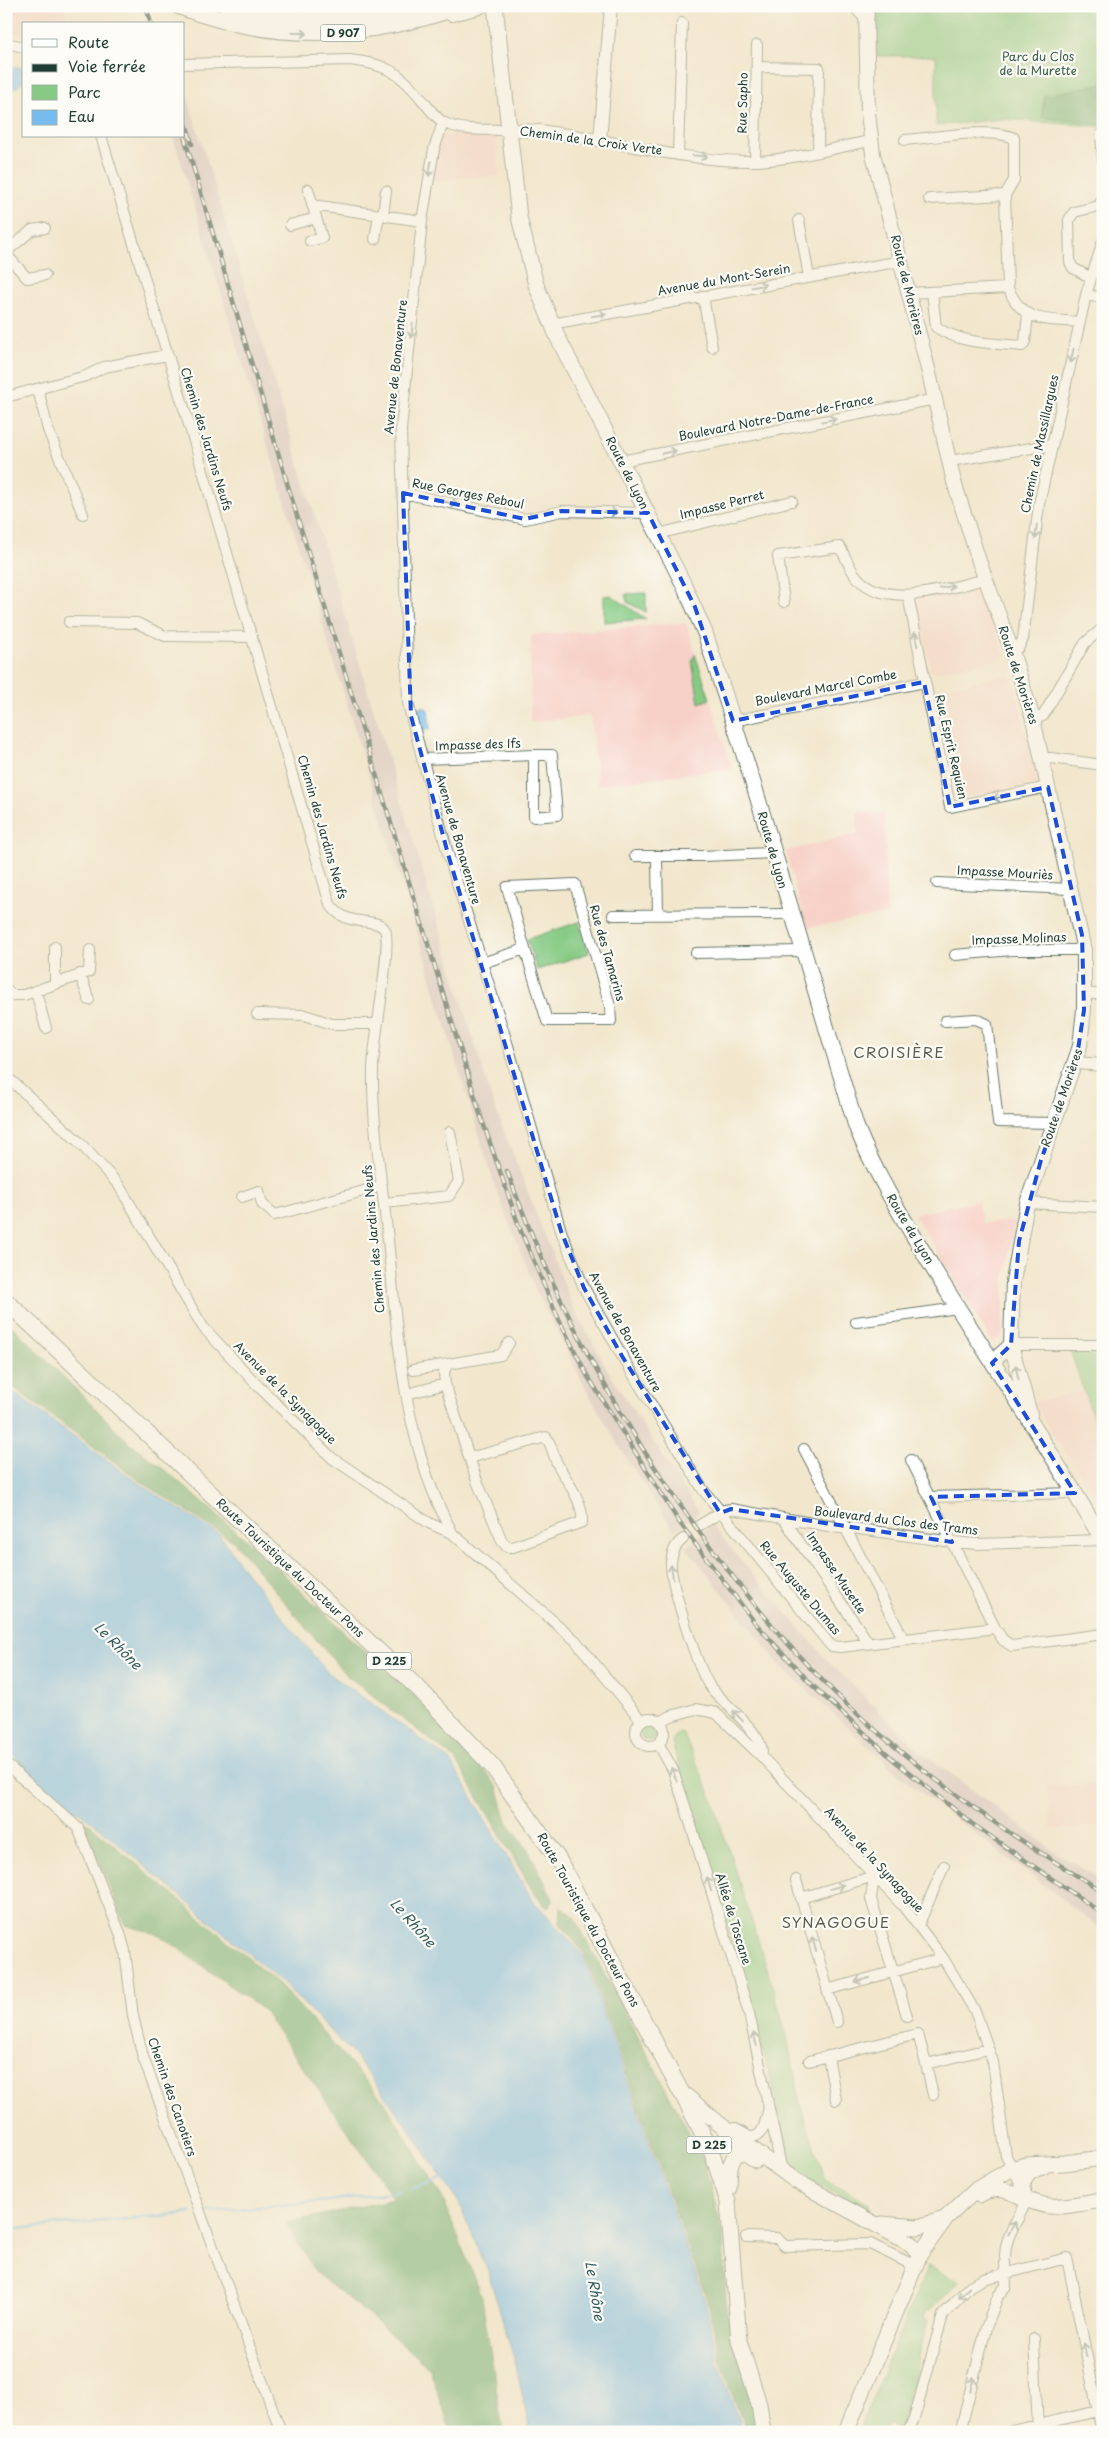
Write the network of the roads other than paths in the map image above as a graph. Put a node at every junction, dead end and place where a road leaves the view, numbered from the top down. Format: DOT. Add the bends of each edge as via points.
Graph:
graph roads {
  1 [pos="179,6"];
  2 [pos="226,6"];
  3 [pos="409,6"];
  4 [pos="479,6"];
  5 [pos="495,6"];
  6 [pos="611,6"];
  7 [pos="462,9"];
  8 [pos="863,9"];
  9 [pos="252,20"];
  10 [pos="682,23"];
  11 [pos="6,43"];
  12 [pos="757,46"];
  13 [pos="22,47"];
  14 [pos="185,64"];
  15 [pos="757,68"];
  16 [pos="443,123"];
  17 [pos="510,130"];
  18 [pos="1101,134"];
  19 [pos="102,138"];
  20 [pos="600,140"];
  21 [pos="905,140"];
  22 [pos="870,142"];
  23 [pos="818,152"];
  24 [pos="678,155"];
  25 [pos="754,161"];
  26 [pos="1103,162"];
  27 [pos="308,189"];
  28 [pos="386,191"];
  29 [pos="1005,195"];
  30 [pos="1103,198"];
  31 [pos="929,199"];
  32 [pos="312,205"];
  33 [pos="381,215"];
  34 [pos="316,218"];
  35 [pos="799,220"];
  36 [pos="422,221"];
  37 [pos="290,224"];
  38 [pos="45,228"];
  39 [pos="375,239"];
  40 [pos="310,241"];
  41 [pos="1103,241"];
  42 [pos="6,253"];
  43 [pos="901,261"];
  44 [pos="45,275"];
  45 [pos="809,277"];
  46 [pos="1091,278"];
  47 [pos="1008,288"];
  48 [pos="932,292"];
  49 [pos="909,293"];
  50 [pos="703,296"];
  51 [pos="1086,296"];
  52 [pos="1103,298"];
  53 [pos="1028,314"];
  54 [pos="1080,322"];
  55 [pos="551,324"];
  56 [pos="712,347"];
  57 [pos="168,355"];
  58 [pos="38,389"];
  59 [pos="6,397"];
  60 [pos="936,399"];
  61 [pos="1051,445"];
  62 [pos="621,461"];
  63 [pos="949,461"];
  64 [pos="403,493"];
  65 [pos="792,500"];
  66 [pos="648,513"];
  67 [pos="84,514"];
  68 [pos="658,534"];
  69 [pos="985,579"];
  70 [pos="908,595"];
  71 [pos="784,602"];
  72 [pos="69,622"];
  73 [pos="1103,628"];
  74 [pos="252,637"];
  75 [pos="1012,651"];
  76 [pos="924,682"];
  77 [pos="1033,719"];
  78 [pos="733,721"];
  79 [pos="534,755"];
  80 [pos="422,759"];
  81 [pos="1042,760"];
  82 [pos="1103,765"];
  83 [pos="1048,787"];
  84 [pos="773,853"];
  85 [pos="635,856"];
  86 [pos="657,860"];
  87 [pos="937,883"];
  88 [pos="1071,889"];
  89 [pos="613,914"];
  90 [pos="658,914"];
  91 [pos="791,914"];
  92 [pos="55,947"];
  93 [pos="525,949"];
  94 [pos="90,950"];
  95 [pos="1084,950"];
  96 [pos="802,951"];
  97 [pos="696,953"];
  98 [pos="955,955"];
  99 [pos="482,963"];
  100 [pos="80,974"];
  101 [pos="55,982"];
  102 [pos="6,989"];
  103 [pos="36,992"];
  104 [pos="1085,992"];
  105 [pos="1103,994"];
  106 [pos="89,1000"];
  107 [pos="258,1014"];
  108 [pos="945,1021"];
  109 [pos="376,1024"];
  110 [pos="46,1028"];
  111 [pos="1076,1062"];
  112 [pos="1103,1065"];
  113 [pos="6,1076"];
  114 [pos="1055,1123"];
  115 [pos="450,1132"];
  116 [pos="382,1186"];
  117 [pos="242,1197"];
  118 [pos="384,1203"];
  119 [pos="1027,1203"];
  120 [pos="1103,1207"];
  121 [pos="6,1301"];
  122 [pos="958,1308"];
  123 [pos="856,1322"];
  124 [pos="509,1343"];
  125 [pos="1011,1345"];
  126 [pos="1103,1345"];
  127 [pos="992,1362"];
  128 [pos="447,1364"];
  129 [pos="413,1370"];
  130 [pos="445,1384"];
  131 [pos="407,1394"];
  132 [pos="1036,1432"];
  133 [pos="804,1449"];
  134 [pos="469,1458"];
  135 [pos="911,1460"];
  136 [pos="1075,1493"];
  137 [pos="931,1497"];
  138 [pos="720,1513"];
  139 [pos="783,1518"];
  140 [pos="700,1525"];
  141 [pos="846,1528"];
  142 [pos="453,1534"];
  143 [pos="683,1539"];
  144 [pos="1102,1540"];
  145 [pos="952,1542"];
  146 [pos="995,1628"];
  147 [pos="1103,1634"];
  148 [pos="903,1638"];
  149 [pos="868,1642"];
  150 [pos="641,1720"];
  151 [pos="660,1722"];
  152 [pos="658,1743"];
  153 [pos="761,1756"];
  154 [pos="6,1764"];
  155 [pos="944,1866"];
  156 [pos="874,1876"];
  157 [pos="796,1880"];
  158 [pos="801,1898"];
  159 [pos="918,1926"];
  160 [pos="942,1958"];
  161 [pos="894,1972"];
  162 [pos="827,1990"];
  163 [pos="907,2016"];
  164 [pos="837,2022"];
  165 [pos="988,2049"];
  166 [pos="828,2056"];
  167 [pos="809,2061"];
  168 [pos="926,2064"];
  169 [pos="681,2092"];
  170 [pos="933,2095"];
  171 [pos="836,2100"];
  172 [pos="769,2107"];
  173 [pos="714,2118"];
  174 [pos="1103,2158"];
  175 [pos="1055,2164"];
  176 [pos="1011,2169"];
  177 [pos="782,2171"];
  178 [pos="1024,2193"];
  179 [pos="1103,2200"];
  180 [pos="728,2202"];
  181 [pos="946,2218"];
  182 [pos="871,2221"];
  183 [pos="746,2236"];
  184 [pos="917,2260"];
  185 [pos="1007,2274"];
  186 [pos="737,2317"];
  187 [pos="1034,2339"];
  188 [pos="1098,2411"];
  189 [pos="1037,2428"];
  190 [pos="281,2432"];
  191 [pos="763,2432"];
  192 [pos="770,2432"];
  193 [pos="846,2432"];
  194 [pos="853,2432"];
  195 [pos="908,2432"];
  196 [pos="960,2432"];
  197 [pos="1008,2432"];
  198 [pos="1102,2432"];
  1 -- 9 [label="highway, D 907" via="216,19"];
  2 -- 9 [label="highway, D 907"];
  3 -- 9 [label="highway, D 907" via="362,16"];
  4 -- 7 [label="highway"];
  5 -- 17 [label="main road, Route de Lyon"];
  6 -- 20 [label="street"];
  9 -- 7 [label="highway, D 907, one-way" via="285,32 338,33 404,23"];
  8 -- 22 [label="main road, Route de Morières"];
  10 -- 24 [label="street"];
  11 -- 13 [label="street"];
  12 -- 15 [label="street, Rue Sapho"];
  14 -- 16 [label="street" via="368,62 397,74"];
  15 -- 23 [label="street" via="819,68"];
  15 -- 25 [label="street, Rue Sapho"];
  16 -- 17 [label="street, Chemin de la Croix Verte" via="462,128"];
  16 -- 36 [label="street, Avenue de Bonaventure, one-way" via="434,148"];
  17 -- 20 [label="street, Chemin de la Croix Verte"];
  17 -- 55 [label="main road, Route de Lyon" via="525,247"];
  18 -- 26 [label="street"];
  19 -- 57 [label="street, Chemin des Jardins Neufs"];
  20 -- 24 [label="street, Chemin de la Croix Verte"];
  21 -- 29 [label="street" via="990,133 1014,138 1014,180"];
  22 -- 23 [label="street, Chemin de la Croix Verte"];
  22 -- 43 [label="main road, Route de Morières"];
  23 -- 25 [label="street, Chemin de la Croix Verte"];
  24 -- 25 [label="street, Chemin de la Croix Verte, one-way"];
  27 -- 32 [label="street"];
  28 -- 33 [label="street"];
  29 -- 31 [label="street"];
  29 -- 47 [label="street"];
  30 -- 46 [label="street" via="1099,206 1074,212 1069,220 1070,262 1073,268"];
  32 -- 33 [label="street"];
  32 -- 34 [label="street"];
  33 -- 36 [label="street"];
  33 -- 39 [label="street"];
  34 -- 37 [label="street"];
  34 -- 40 [label="street" via="322,238"];
  35 -- 45 [label="street"];
  36 -- 64 [label="street, Avenue de Bonaventure, one-way" via="401,430"];
  38 -- 42 [label="street" via="32,230"];
  41 -- 46 [label="street, Chemin de Massillargues"];
  42 -- 44 [label="street" via="27,278"];
  43 -- 45 [label="street, Avenue du Mont-Serein"];
  43 -- 49 [label="main road, Route de Morières"];
  50 -- 45 [label="street, Avenue du Mont-Serein, one-way"];
  46 -- 51 [label="street, Chemin de Massillargues"];
  47 -- 48 [label="street"];
  47 -- 53 [label="street" via="1013,301"];
  48 -- 49 [label="street"];
  48 -- 53 [label="street" via="936,327 948,336 964,340 1022,346"];
  49 -- 60 [label="main road, Route de Morières"];
  55 -- 50 [label="street, Avenue du Mont-Serein, one-way"];
  50 -- 56 [label="street"];
  51 -- 52 [label="street"];
  51 -- 54 [label="street, Chemin de Massillargues"];
  53 -- 54 [label="street" via="1034,318"];
  54 -- 61 [label="street, Chemin de Massillargues, one-way"];
  55 -- 62 [label="main road, Route de Lyon"];
  57 -- 58 [label="street" via="104,367 86,376"];
  57 -- 74 [label="street, Chemin des Jardins Neufs"];
  58 -- 59 [label="street"];
  58 -- 67 [label="street" via="48,430"];
  62 -- 60 [label="street, Boulevard Notre-Dame-de-France, one-way"];
  60 -- 63 [label="main road, Route de Morières"];
  61 -- 63 [label="street"];
  61 -- 75 [label="street, Chemin de Massillargues, one-way" via="1039,504 1024,639"];
  62 -- 66 [label="main road, Route de Lyon"];
  63 -- 69 [label="main road, Route de Morières"];
  64 -- 66 [label="street, Rue Georges Reboul, one-way" via="525,519 562,510"];
  64 -- 80 [label="street, Avenue de Bonaventure" via="408,703"];
  65 -- 68 [label="street, Impasse Perret"];
  66 -- 68 [label="main road, Route de Lyon"];
  68 -- 78 [label="main road, Route de Lyon" via="698,616"];
  70 -- 69 [label="street, one-way"];
  69 -- 75 [label="main road, Route de Morières"];
  70 -- 71 [label="street" via="890,595 861,582 840,547 778,556"];
  76 -- 70 [label="street, Rue Esprit Requien, one-way"];
  72 -- 74 [label="street" via="137,623 165,636"];
  73 -- 77 [label="street" via="1085,643 1043,716"];
  74 -- 109 [label="street, Chemin des Jardins Neufs" via="330,904 349,920 382,925 385,931 387,940"];
  75 -- 77 [label="main road, Route de Morières"];
  76 -- 78 [label="street, Boulevard Marcel Combe"];
  83 -- 76 [label="street, Rue Esprit Requien, one-way" via="950,807"];
  77 -- 81 [label="main road, Route de Morières"];
  78 -- 84 [label="main road, Route de Lyon"];
  79 -- 79 [label="street, Impasse des Ifs" via="534,817 558,816 552,754"];
  79 -- 80 [label="street, Impasse des Ifs"];
  80 -- 99 [label="street, Avenue de Bonaventure"];
  81 -- 82 [label="street" via="1050,758"];
  81 -- 83 [label="main road, Route de Morières"];
  83 -- 88 [label="main road, Route de Morières"];
  84 -- 85 [label="street"];
  84 -- 91 [label="main road, Route de Lyon"];
  86 -- 90 [label="street"];
  87 -- 88 [label="street, Impasse Mouriès"];
  88 -- 95 [label="main road, Route de Morières"];
  89 -- 90 [label="street"];
  90 -- 91 [label="street"];
  91 -- 96 [label="main road, Route de Lyon"];
  92 -- 101 [label="street"];
  93 -- 93 [label="street, Rue des Tamarins" via="507,887 575,884 610,1006 611,1021 546,1021"];
  93 -- 99 [label="street"];
  94 -- 100 [label="street" via="89,972"];
  95 -- 98 [label="street, Impasse Molinas" via="1012,950"];
  95 -- 104 [label="main road, Route de Morières"];
  96 -- 97 [label="street"];
  96 -- 122 [label="main road, Route de Lyon" via="844,1094 863,1144 898,1211"];
  99 -- 138 [label="street, Avenue de Bonaventure" via="518,1076 561,1231 584,1288 622,1356"];
  100 -- 101 [label="street"];
  100 -- 106 [label="street"];
  101 -- 103 [label="street"];
  102 -- 103 [label="street" via="12,995"];
  103 -- 110 [label="street"];
  104 -- 105 [label="street"];
  104 -- 111 [label="main road, Route de Morières"];
  107 -- 109 [label="street" via="305,1015 332,1024"];
  108 -- 114 [label="street" via="976,1019 987,1024 998,1122"];
  109 -- 116 [label="street, Chemin des Jardins Neufs" via="372,1075"];
  111 -- 112 [label="street"];
  111 -- 114 [label="main road, Route de Morières"];
  113 -- 142 [label="street, Avenue de la Synagogue" via="78,1141 118,1184 203,1327 258,1386 332,1458 428,1523"];
  114 -- 119 [label="main road, Route de Morières"];
  115 -- 118 [label="street" via="459,1181 449,1196"];
  116 -- 117 [label="street" via="275,1216 262,1204 259,1192"];
  116 -- 118 [label="street, Chemin des Jardins Neufs"];
  118 -- 131 [label="street, Chemin des Jardins Neufs" via="395,1331"];
  119 -- 120 [label="street"];
  119 -- 125 [label="main road, Route de Morières" via="1013,1282"];
  121 -- 169 [label="highway, Route Touristique du Docteur Pons / D 225" via="421,1691 493,1767 558,1859"];
  122 -- 123 [label="street"];
  122 -- 127 [label="main road, Route de Lyon"];
  124 -- 128 [label="street" via="502,1355"];
  125 -- 126 [label="street"];
  125 -- 127 [label="main road"];
  132 -- 125 [label="main road, Route de Morières, one-way"];
  127 -- 132 [label="main road, Route de Lyon"];
  128 -- 129 [label="street"];
  128 -- 130 [label="street"];
  130 -- 131 [label="street"];
  130 -- 134 [label="street"];
  131 -- 142 [label="street, Chemin des Jardins Neufs" via="425,1474"];
  132 -- 136 [label="main road, Route de Lyon"];
  133 -- 141 [label="street"];
  134 -- 134 [label="street" via="502,1542 507,1547 513,1548 580,1524 583,1516 576,1495 546,1437"];
  135 -- 137 [label="street"];
  136 -- 137 [label="street"];
  136 -- 144 [label="main road, Route de Lyon"];
  137 -- 145 [label="street"];
  138 -- 139 [label="street, Boulevard du Clos des Trams" via="731,1509"];
  138 -- 140 [label="street"];
  138 -- 149 [label="street, Rue Auguste Dumas" via="831,1646"];
  139 -- 141 [label="street, Boulevard du Clos des Trams"];
  139 -- 149 [label="street, Impasse Musette"];
  141 -- 145 [label="street, Boulevard du Clos des Trams"];
  141 -- 148 [label="street"];
  142 -- 150 [label="street, Avenue de la Synagogue" via="575,1640"];
  153 -- 143 [label="street, one-way" via="760,1743 742,1718 709,1686 699,1666 672,1573 672,1555"];
  144 -- 145 [label="street, Boulevard du Clos des Trams"];
  145 -- 146 [label="street"];
  146 -- 147 [label="street" via="1012,1646"];
  146 -- 148 [label="street, Rue Auguste Dumas"];
  148 -- 149 [label="street, Rue Auguste Dumas"];
  150 -- 151 [label="street" via="651,1717"];
  150 -- 152 [label="street" via="635,1729 638,1740 646,1746"];
  151 -- 152 [label="street" via="664,1735"];
  151 -- 153 [label="street, Avenue de la Synagogue" via="687,1711 711,1710"];
  172 -- 152 [label="street, Allée de Toscane, one-way" via="749,2013 673,1770"];
  153 -- 156 [label="street, Avenue de la Synagogue"];
  154 -- 190 [label="street, Chemin des Canotiers" via="78,1828 123,1942 133,2016 143,2057"];
  155 -- 159 [label="street"];
  158 -- 156 [label="street, one-way"];
  156 -- 159 [label="street, Avenue de la Synagogue"];
  156 -- 161 [label="street" via="871,1899"];
  157 -- 158 [label="street"];
  162 -- 158 [label="street, one-way"];
  159 -- 160 [label="street, Avenue de la Synagogue"];
  160 -- 161 [label="street"];
  160 -- 165 [label="street, Avenue de la Synagogue" via="975,2010"];
  161 -- 162 [label="street, one-way"];
  161 -- 163 [label="street"];
  162 -- 164 [label="street"];
  165 -- 168 [label="street"];
  165 -- 176 [label="street, Avenue de la Synagogue" via="993,2062 1002,2136"];
  166 -- 167 [label="street"];
  166 -- 168 [label="street" via="918,2034"];
  166 -- 171 [label="street"];
  168 -- 170 [label="street"];
  169 -- 173 [label="main road"];
  169 -- 180 [label="main road, D 225" via="711,2150"];
  172 -- 173 [label="street, Allée de Toscane" via="762,2132 755,2138"];
  172 -- 177 [label="street, Allée de Toscane"];
  173 -- 177 [label="main road"];
  174 -- 175 [label="main road"];
  175 -- 176 [label="main road"];
  175 -- 178 [label="main road" via="1030,2172 1024,2178"];
  176 -- 178 [label="street, Avenue de la Synagogue"];
  176 -- 181 [label="main road" via="977,2189"];
  177 -- 180 [label="main road" via="773,2171 746,2153 736,2152 730,2166"];
  177 -- 182 [label="main road"];
  178 -- 179 [label="main road" via="1060,2206"];
  185 -- 178 [label="street, one-way" via="1006,2238 1023,2209"];
  178 -- 194 [label="main road" via="996,2188 980,2195 951,2223 927,2257"];
  180 -- 186 [label="main road, D 225"];
  181 -- 182 [label="main road" via="926,2226 909,2228"];
  181 -- 184 [label="main road"];
  182 -- 184 [label="main road" via="910,2244"];
  183 -- 184 [label="street" via="777,2238 785,2246 870,2244"];
  184 -- 193 [label="main road"];
  188 -- 185 [label="street, one-way" via="1067,2258"];
  185 -- 195 [label="street, one-way" via="976,2282 943,2315"];
  196 -- 185 [label="street, one-way" via="986,2328 998,2296 1006,2286"];
  186 -- 191 [label="main road, D 225" via="739,2341 759,2404"];
  186 -- 192 [label="main road" via="760,2384"];
  187 -- 189 [label="street"];
  188 -- 189 [label="street"];
  188 -- 198 [label="street"];
  189 -- 197 [label="street"];
}
